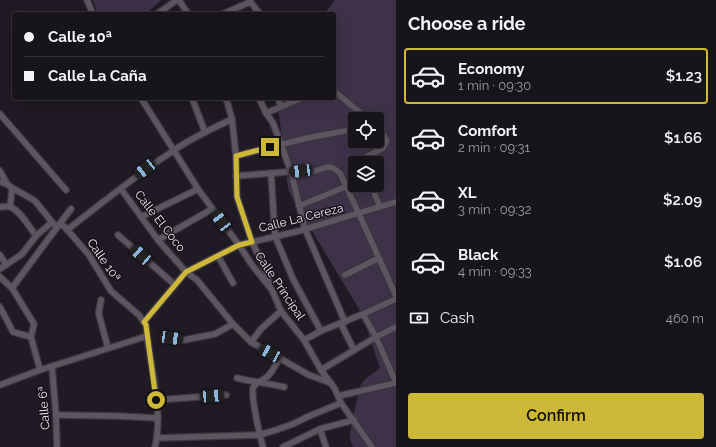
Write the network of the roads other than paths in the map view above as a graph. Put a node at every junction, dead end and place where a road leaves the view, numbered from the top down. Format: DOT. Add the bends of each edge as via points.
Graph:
graph roads {
  1 [pos="87,0"];
  2 [pos="178,0"];
  3 [pos="249,1"];
  4 [pos="92,12"];
  5 [pos="161,12"];
  6 [pos="187,12"];
  7 [pos="227,12"];
  8 [pos="258,12"];
  9 [pos="336,92"];
  10 [pos="142,100"];
  11 [pos="193,100"];
  12 [pos="227,100"];
  13 [pos="260,100"];
  14 [pos="279,100"];
  15 [pos="297,100"];
  16 [pos="281,107"];
  17 [pos="359,112"];
  18 [pos="0,114"];
  19 [pos="266,114"];
  20 [pos="232,119"];
  21 [pos="348,130"];
  22 [pos="205,132"];
  23 [pos="384,136"];
  24 [pos="281,144"];
  25 [pos="384,146"];
  26 [pos="383,148"];
  27 [pos="174,150"];
  28 [pos="236,156"];
  29 [pos="368,156"];
  30 [pos="0,171"];
  31 [pos="291,172"];
  32 [pos="271,173"];
  33 [pos="236,176"];
  34 [pos="0,182"];
  35 [pos="7,184"];
  36 [pos="346,187"];
  37 [pos="12,188"];
  38 [pos="120,189"];
  39 [pos="198,189"];
  40 [pos="66,190"];
  41 [pos="374,192"];
  42 [pos="396,202"];
  43 [pos="299,206"];
  44 [pos="0,207"];
  45 [pos="10,207"];
  46 [pos="380,207"];
  47 [pos="71,209"];
  48 [pos="212,209"];
  49 [pos="359,214"];
  50 [pos="141,217"];
  51 [pos="52,222"];
  52 [pos="58,226"];
  53 [pos="305,229"];
  54 [pos="67,230"];
  55 [pos="118,235"];
  56 [pos="36,236"];
  57 [pos="276,236"];
  58 [pos="158,240"];
  59 [pos="252,242"];
  60 [pos="239,245"];
  61 [pos="0,255"];
  62 [pos="218,256"];
  63 [pos="379,258"];
  64 [pos="6,265"];
  65 [pos="0,269"];
  66 [pos="186,272"];
  67 [pos="345,275"];
  68 [pos="0,277"];
  69 [pos="233,284"];
  70 [pos="175,285"];
  71 [pos="12,288"];
  72 [pos="272,290"];
  73 [pos="396,298"];
  74 [pos="101,300"];
  75 [pos="0,307"];
  76 [pos="281,311"];
  77 [pos="364,314"];
  78 [pos="144,322"];
  79 [pos="343,323"];
  80 [pos="233,324"];
  81 [pos="396,327"];
  82 [pos="321,332"];
  83 [pos="147,336"];
  84 [pos="31,337"];
  85 [pos="376,337"];
  86 [pos="171,338"];
  87 [pos="304,340"];
  88 [pos="251,342"];
  89 [pos="108,348"];
  90 [pos="354,350"];
  91 [pos="280,359"];
  92 [pos="52,367"];
  93 [pos="40,370"];
  94 [pos="321,370"];
  95 [pos="237,378"];
  96 [pos="257,382"];
  97 [pos="331,383"];
  98 [pos="396,383"];
  99 [pos="0,385"];
  100 [pos="284,387"];
  101 [pos="226,395"];
  102 [pos="338,396"];
  103 [pos="156,400"];
  104 [pos="341,403"];
  105 [pos="56,415"];
  106 [pos="158,418"];
  107 [pos="354,420"];
  108 [pos="320,429"];
  109 [pos="259,435"];
  110 [pos="157,438"];
  111 [pos="286,446"];
  112 [pos="57,447"];
  113 [pos="155,447"];
  114 [pos="262,447"];
  115 [pos="326,447"];
  116 [pos="372,447"];
  1 -- 4 [label="street"];
  2 -- 5 [label="street"];
  2 -- 6 [label="street"];
  3 -- 7 [label="street"];
  3 -- 8 [label="street"];
  9 -- 17 [label="street"];
  10 -- 27 [label="street, Calle Principal"];
  11 -- 22 [label="street"];
  12 -- 20 [label="street"];
  13 -- 19 [label="street"];
  14 -- 16 [label="street"];
  15 -- 16 [label="street"];
  16 -- 19 [label="street"];
  18 -- 40 [label="street"];
  19 -- 24 [label="street" via="273,123"];
  20 -- 22 [label="street"];
  20 -- 28 [label="street"];
  21 -- 24 [label="street"];
  22 -- 27 [label="street"];
  23 -- 25 [label="street" via="387,141"];
  24 -- 28 [label="street"];
  24 -- 31 [label="street"];
  26 -- 29 [label="street"];
  27 -- 38 [label="street"];
  27 -- 39 [label="street, Calle Principal"];
  28 -- 33 [label="street"];
  30 -- 35 [label="street"];
  31 -- 32 [label="street"];
  31 -- 36 [label="street" via="333,168 340,174"];
  31 -- 43 [label="street"];
  32 -- 33 [label="street"];
  32 -- 57 [label="street"];
  33 -- 59 [label="street" via="237,197"];
  34 -- 35 [label="street"];
  35 -- 37 [label="street, Calle 10ª"];
  36 -- 43 [label="street"];
  36 -- 49 [label="street"];
  37 -- 45 [label="street"];
  37 -- 51 [label="street, Calle 10ª" via="34,201"];
  38 -- 50 [label="street, Calle El Coco"];
  38 -- 54 [label="street"];
  39 -- 48 [label="street, Calle Principal"];
  39 -- 50 [label="street"];
  41 -- 46 [label="street"];
  42 -- 46 [label="street, Calle La Cereza"];
  43 -- 53 [label="street"];
  44 -- 45 [label="street"];
  45 -- 56 [label="street" via="16,210"];
  46 -- 49 [label="street, Calle La Cereza"];
  47 -- 52 [label="street"];
  48 -- 58 [label="street"];
  48 -- 60 [label="street, Calle Principal"];
  49 -- 53 [label="street, Calle La Cereza"];
  49 -- 63 [label="street"];
  50 -- 58 [label="street, Calle El Coco"];
  51 -- 52 [label="street, Calle 10ª"];
  51 -- 56 [label="street"];
  52 -- 54 [label="street, Calle 10ª" via="64,226"];
  52 -- 71 [label="street"];
  53 -- 57 [label="street, Calle La Cereza"];
  53 -- 79 [label="street"];
  54 -- 78 [label="street, Calle 10ª" via="89,255 111,291"];
  55 -- 70 [label="street"];
  56 -- 64 [label="street" via="22,254"];
  57 -- 59 [label="street, Calle La Cereza"];
  57 -- 82 [label="street" via="293,279"];
  58 -- 66 [label="street, Calle El Coco"];
  59 -- 60 [label="street, Calle La Cereza"];
  59 -- 72 [label="street"];
  60 -- 62 [label="street, Calle La Cereza"];
  60 -- 72 [label="street, Calle Principal"];
  61 -- 64 [label="street"];
  62 -- 66 [label="street, Calle La Cereza"];
  62 -- 69 [label="street"];
  63 -- 67 [label="street"];
  63 -- 73 [label="street"];
  64 -- 65 [label="street"];
  66 -- 70 [label="street, Calle La Cereza"];
  66 -- 80 [label="street, Calle El Coco" via="197,280"];
  68 -- 71 [label="street"];
  70 -- 78 [label="street, Calle La Cereza"];
  71 -- 84 [label="street" via="34,324"];
  72 -- 76 [label="street, Calle Principal"];
  73 -- 77 [label="street"];
  74 -- 89 [label="street" via="99,316"];
  75 -- 84 [label="street" via="13,332"];
  76 -- 87 [label="street, Calle Principal"];
  76 -- 88 [label="street"];
  77 -- 79 [label="street"];
  77 -- 85 [label="street"];
  78 -- 83 [label="street"];
  79 -- 82 [label="street"];
  79 -- 90 [label="street"];
  80 -- 86 [label="street" via="215,334 184,340"];
  80 -- 88 [label="street, Calle El Coco"];
  81 -- 85 [label="street"];
  82 -- 87 [label="street"];
  83 -- 89 [label="street"];
  83 -- 103 [label="street"];
  84 -- 93 [label="street"];
  85 -- 90 [label="street"];
  85 -- 98 [label="street"];
  87 -- 94 [label="street, Calle Principal"];
  88 -- 91 [label="street, Calle El Coco"];
  89 -- 92 [label="street"];
  90 -- 94 [label="street"];
  91 -- 96 [label="street" via="268,377"];
  91 -- 97 [label="street, Calle El Coco" via="309,375"];
  92 -- 93 [label="street"];
  92 -- 105 [label="street, Calle 6ª"];
  93 -- 99 [label="street"];
  94 -- 97 [label="street, Calle Principal"];
  95 -- 96 [label="street"];
  96 -- 100 [label="street"];
  96 -- 109 [label="street" via="253,389"];
  97 -- 102 [label="street, Calle Principal"];
  98 -- 102 [label="street"];
  101 -- 103 [label="street"];
  102 -- 104 [label="street, Calle Principal"];
  103 -- 106 [label="street"];
  104 -- 107 [label="street, Calle Principal"];
  104 -- 109 [label="street" via="293,424"];
  105 -- 106 [label="street"];
  105 -- 112 [label="street, Calle 6ª"];
  106 -- 110 [label="street"];
  107 -- 108 [label="street"];
  107 -- 116 [label="street, Calle Principal"];
  108 -- 111 [label="street"];
  108 -- 115 [label="street"];
  109 -- 110 [label="street"];
  109 -- 114 [label="street"];
  110 -- 113 [label="street"];
}
